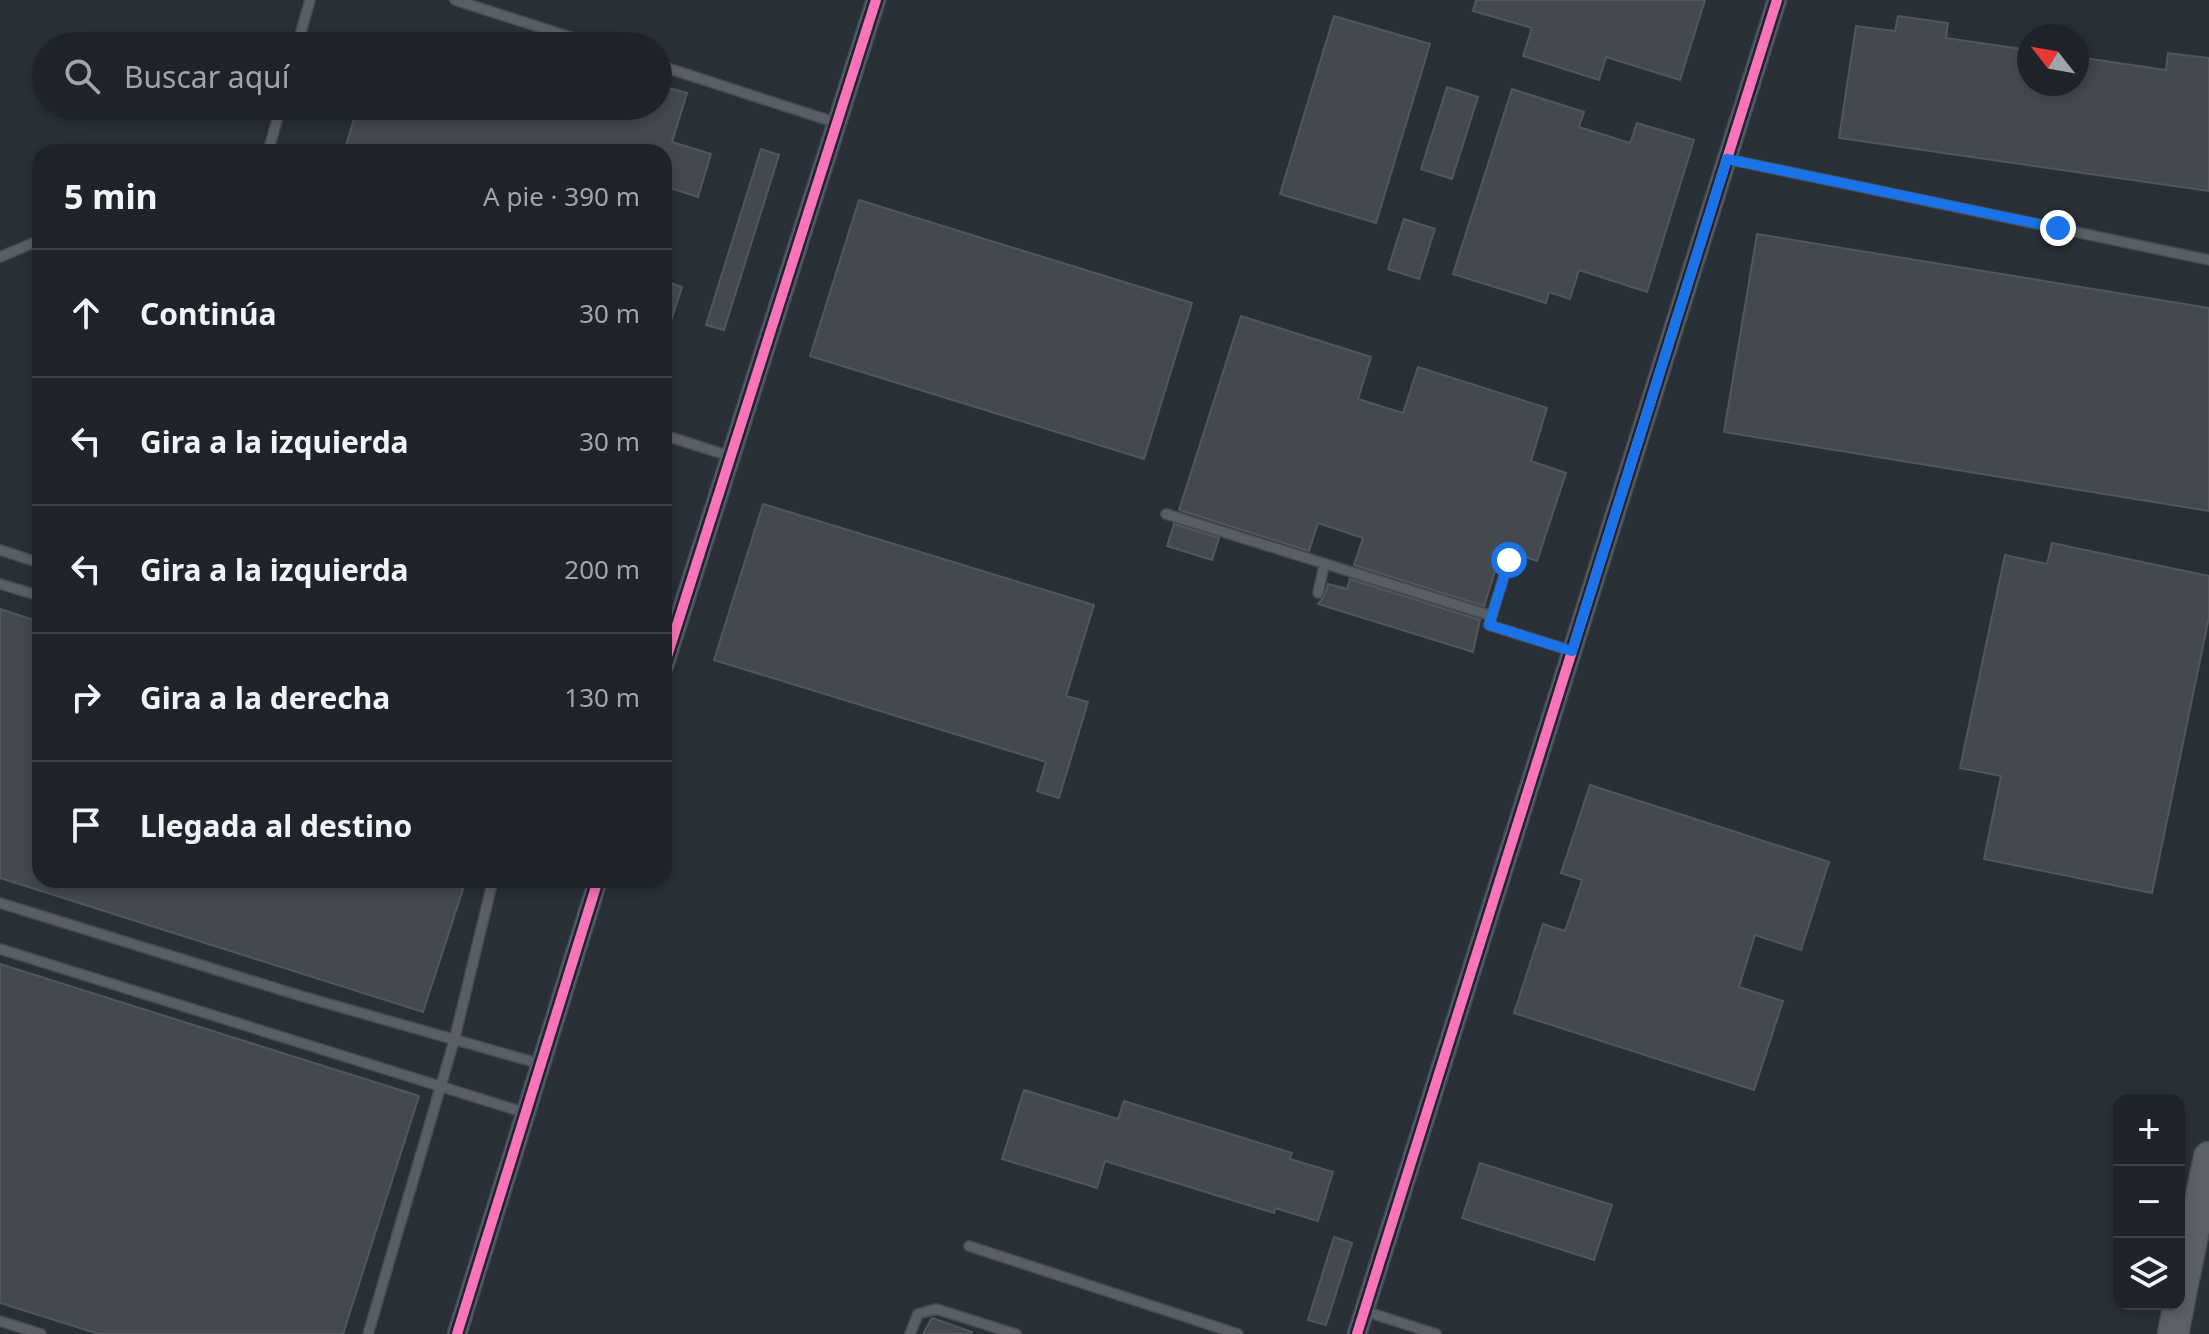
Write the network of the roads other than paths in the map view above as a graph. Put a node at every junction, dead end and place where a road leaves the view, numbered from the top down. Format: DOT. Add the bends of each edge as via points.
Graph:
graph roads {
  1 [pos="310,0"];
  2 [pos="455,0"];
  3 [pos="876,0"];
  4 [pos="1777,0"];
  5 [pos="301,32"];
  6 [pos="554,32"];
  7 [pos="672,70"];
  8 [pos="277,120"];
  9 [pos="837,123"];
  10 [pos="270,144"];
  11 [pos="1727,159"];
  12 [pos="32,243"];
  13 [pos="0,257"];
  14 [pos="2209,260"];
  15 [pos="672,438"];
  16 [pos="729,456"];
  17 [pos="1166,514"];
  18 [pos="0,550"];
  19 [pos="32,560"];
  20 [pos="1509,560"];
  21 [pos="1324,566"];
  22 [pos="0,584"];
  23 [pos="1318,593"];
  24 [pos="32,594"];
  25 [pos="1492,616"];
  26 [pos="672,640"];
  27 [pos="1572,651"];
  28 [pos="491,888"];
  29 [pos="596,888"];
  30 [pos="0,903"];
  31 [pos="0,949"];
  32 [pos="454,1041"];
  33 [pos="541,1064"];
  34 [pos="441,1086"];
  35 [pos="526,1113"];
  36 [pos="2209,1157"];
  37 [pos="969,1246"];
  38 [pos="2185,1274"];
  39 [pos="2178,1310"];
  40 [pos="1364,1311"];
  41 [pos="0,1321"];
  42 [pos="41,1334"];
  43 [pos="368,1334"];
  44 [pos="457,1334"];
  45 [pos="910,1334"];
  46 [pos="1016,1334"];
  47 [pos="1238,1334"];
  48 [pos="1357,1334"];
  49 [pos="1436,1334"];
  50 [pos="2173,1334"];
  1 -- 5 [label="lane"];
  2 -- 6 [label="lane"];
  3 -- 9 [label="street"];
  4 -- 11 [label="street"];
  7 -- 9 [label="lane"];
  8 -- 10 [label="lane"];
  9 -- 16 [label="street"];
  11 -- 14 [label="lane"];
  11 -- 27 [label="street"];
  12 -- 13 [label="lane"];
  15 -- 16 [label="lane"];
  16 -- 26 [label="street"];
  17 -- 21 [label="lane"];
  18 -- 19 [label="lane"];
  20 -- 25 [label="lane"];
  21 -- 23 [label="lane"];
  21 -- 25 [label="lane"];
  22 -- 24 [label="lane"];
  25 -- 27 [label="lane" via="1489,625"];
  27 -- 40 [label="street"];
  28 -- 32 [label="lane"];
  29 -- 33 [label="street"];
  30 -- 32 [label="lane"];
  31 -- 34 [label="lane"];
  32 -- 33 [label="lane"];
  32 -- 34 [label="lane"];
  33 -- 35 [label="street"];
  34 -- 35 [label="lane"];
  34 -- 43 [label="lane"];
  35 -- 44 [label="street"];
  36 -- 38 [label="main road"];
  37 -- 47 [label="lane"];
  39 -- 50 [label="main road"];
  40 -- 48 [label="street"];
  40 -- 49 [label="lane"];
  41 -- 42 [label="lane"];
  45 -- 46 [label="lane" via="918,1314 936,1309"];
}
